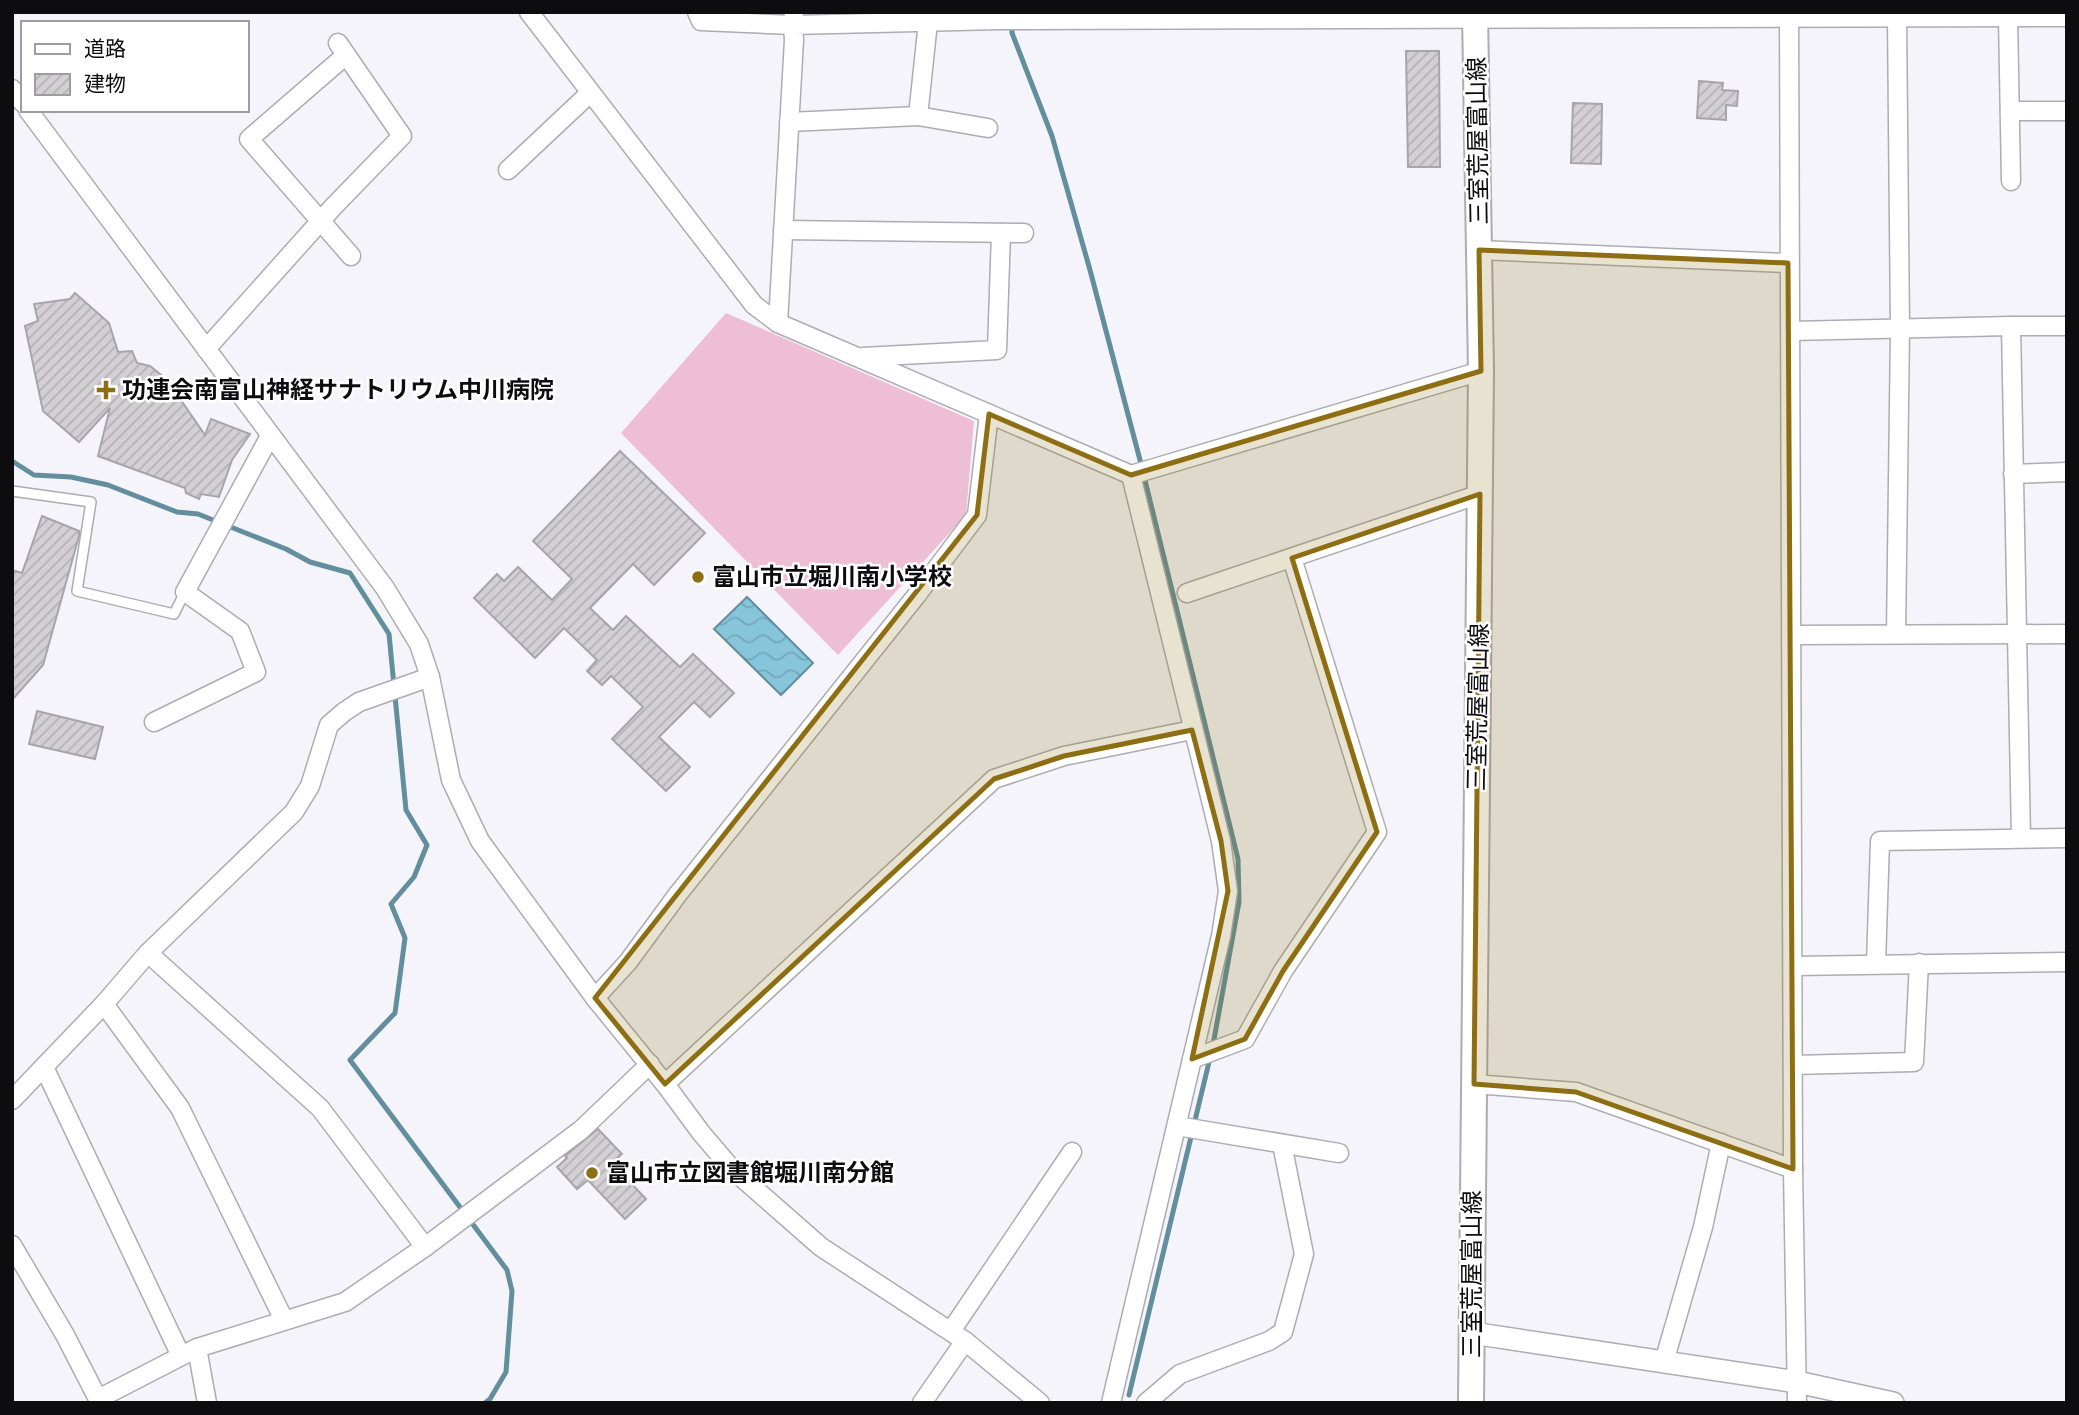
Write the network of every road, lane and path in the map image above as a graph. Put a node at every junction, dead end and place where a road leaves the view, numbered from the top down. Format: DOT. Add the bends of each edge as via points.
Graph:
graph roads {
  1 [pos="529,12"];
  2 [pos="697,12"];
  3 [pos="1789,15"];
  4 [pos="998,16"];
  5 [pos="1475,16"];
  6 [pos="1898,17"];
  7 [pos="2008,17"];
  8 [pos="2067,17"];
  9 [pos="793,18"];
  10 [pos="928,22"];
  11 [pos="590,93"];
  12 [pos="2010,111"];
  13 [pos="2067,111"];
  14 [pos="29,112"];
  15 [pos="918,116"];
  16 [pos="789,122"];
  17 [pos="988,128"];
  18 [pos="508,170"];
  19 [pos="2011,181"];
  20 [pos="321,220"];
  21 [pos="783,230"];
  22 [pos="1001,233"];
  23 [pos="1024,233"];
  24 [pos="1479,250"];
  25 [pos="351,256"];
  26 [pos="1788,263"];
  27 [pos="778,323"];
  28 [pos="2011,326"];
  29 [pos="2067,326"];
  30 [pos="1900,329"];
  31 [pos="1791,331"];
  32 [pos="206,349"];
  33 [pos="858,357"];
  34 [pos="1481,371"];
  35 [pos="989,414"];
  36 [pos="270,436"];
  37 [pos="2067,472"];
  38 [pos="2013,474"];
  39 [pos="1131,475"];
  40 [pos="12,491"];
  41 [pos="1480,494"];
  42 [pos="1292,558"];
  43 [pos="185,592"];
  44 [pos="1186,593"];
  45 [pos="1896,634"];
  46 [pos="2015,634"];
  47 [pos="2067,634"];
  48 [pos="1792,635"];
  49 [pos="430,677"];
  50 [pos="154,722"];
  51 [pos="1192,730"];
  52 [pos="2021,838"];
  53 [pos="2067,838"];
  54 [pos="148,953"];
  55 [pos="2067,962"];
  56 [pos="1919,963"];
  57 [pos="1876,964"];
  58 [pos="1793,966"];
  59 [pos="595,998"];
  60 [pos="104,1004"];
  61 [pos="1192,1059"];
  62 [pos="650,1064"];
  63 [pos="1793,1065"];
  64 [pos="44,1067"];
  65 [pos="665,1084"];
  66 [pos="1474,1084"];
  67 [pos="12,1100"];
  68 [pos="1177,1126"];
  69 [pos="1721,1143"];
  70 [pos="1282,1144"];
  71 [pos="1072,1152"];
  72 [pos="1339,1153"];
  73 [pos="1793,1169"];
  74 [pos="12,1245"];
  75 [pos="425,1247"];
  76 [pos="284,1320"];
  77 [pos="1472,1333"];
  78 [pos="958,1336"];
  79 [pos="189,1352"];
  80 [pos="1664,1362"];
  81 [pos="1797,1393"];
  82 [pos="207,1403"];
  83 [pos="922,1403"];
  84 [pos="1040,1403"];
  85 [pos="1111,1403"];
  86 [pos="1146,1403"];
  87 [pos="1471,1403"];
  88 [pos="1893,1403"];
  1 -- 11 [label="street"];
  2 -- 9 [label="street" via="701,21"];
  3 -- 5 [label="street"];
  3 -- 6 [label="street"];
  3 -- 26 [label="street"];
  4 -- 5 [label="street"];
  4 -- 10 [label="street"];
  5 -- 24 [label="main road, 三室荒屋富山線"];
  6 -- 7 [label="street"];
  6 -- 30 [label="street"];
  7 -- 8 [label="street"];
  7 -- 12 [label="street"];
  9 -- 10 [label="street"];
  9 -- 16 [label="street"];
  10 -- 15 [label="street"];
  11 -- 18 [label="street"];
  11 -- 27 [label="street" via="754,305"];
  12 -- 13 [label="street"];
  12 -- 19 [label="street"];
  14 -- 32 [label="street"];
  15 -- 16 [label="street"];
  15 -- 17 [label="street"];
  16 -- 21 [label="street"];
  20 -- 20 [label="street" via="402,136 342,49 249,139"];
  20 -- 25 [label="street"];
  20 -- 32 [label="street"];
  21 -- 22 [label="street"];
  21 -- 27 [label="street"];
  22 -- 23 [label="street"];
  22 -- 33 [label="street" via="997,350"];
  24 -- 26 [label="street"];
  24 -- 34 [label="main road, 三室荒屋富山線"];
  26 -- 31 [label="street"];
  27 -- 33 [label="street"];
  28 -- 29 [label="street"];
  28 -- 30 [label="street"];
  28 -- 38 [label="street"];
  30 -- 31 [label="street"];
  30 -- 45 [label="street"];
  31 -- 48 [label="street"];
  32 -- 36 [label="street"];
  33 -- 35 [label="street"];
  34 -- 39 [label="street"];
  34 -- 41 [label="main road, 三室荒屋富山線"];
  35 -- 39 [label="street"];
  35 -- 59 [label="street" via="977,515 628,962"];
  36 -- 43 [label="street"];
  36 -- 49 [label="street" via="385,589 419,644"];
  37 -- 38 [label="street"];
  38 -- 46 [label="street"];
  39 -- 51 [label="street"];
  40 -- 43 [label="lane" via="92,502 78,591 174,614"];
  41 -- 42 [label="street"];
  41 -- 66 [label="main road, 三室荒屋富山線"];
  42 -- 44 [label="street"];
  42 -- 61 [label="street" via="1377,832 1283,971 1245,1039"];
  43 -- 50 [label="street" via="240,631 256,672"];
  45 -- 46 [label="street"];
  45 -- 48 [label="street"];
  46 -- 47 [label="street"];
  46 -- 52 [label="street"];
  48 -- 58 [label="street"];
  49 -- 54 [label="street" via="359,702 329,725 310,786 294,812"];
  49 -- 59 [label="street" via="451,780 480,841"];
  51 -- 61 [label="street" via="1221,841 1228,891"];
  51 -- 65 [label="street" via="1064,756 994,779"];
  52 -- 53 [label="street"];
  52 -- 57 [label="street" via="1880,841"];
  54 -- 60 [label="street"];
  54 -- 75 [label="street" via="320,1108"];
  55 -- 56 [label="street"];
  56 -- 57 [label="street"];
  56 -- 63 [label="street" via="1914,1062"];
  57 -- 58 [label="street"];
  58 -- 63 [label="street"];
  59 -- 62 [label="street"];
  60 -- 64 [label="street"];
  60 -- 76 [label="street" via="180,1108"];
  61 -- 68 [label="street"];
  62 -- 65 [label="street"];
  62 -- 75 [label="street" via="581,1129"];
  63 -- 73 [label="street"];
  64 -- 67 [label="street"];
  64 -- 79 [label="street"];
  65 -- 78 [label="street" via="732,1169 811,1238"];
  66 -- 69 [label="street" via="1576,1092"];
  66 -- 77 [label="main road, 三室荒屋富山線"];
  68 -- 70 [label="street"];
  68 -- 85 [label="street"];
  69 -- 73 [label="street"];
  69 -- 80 [label="street" via="1703,1227"];
  70 -- 72 [label="street"];
  70 -- 86 [label="street" via="1304,1254 1283,1332 1180,1374"];
  71 -- 78 [label="street"];
  73 -- 81 [label="street"];
  74 -- 79 [label="street" via="98,1399"];
  75 -- 76 [label="street" via="345,1302"];
  76 -- 79 [label="street"];
  77 -- 80 [label="street"];
  77 -- 87 [label="main road, 三室荒屋富山線"];
  78 -- 83 [label="street"];
  78 -- 84 [label="street"];
  79 -- 82 [label="street"];
  80 -- 81 [label="street"];
  81 -- 88 [label="street"];
}
